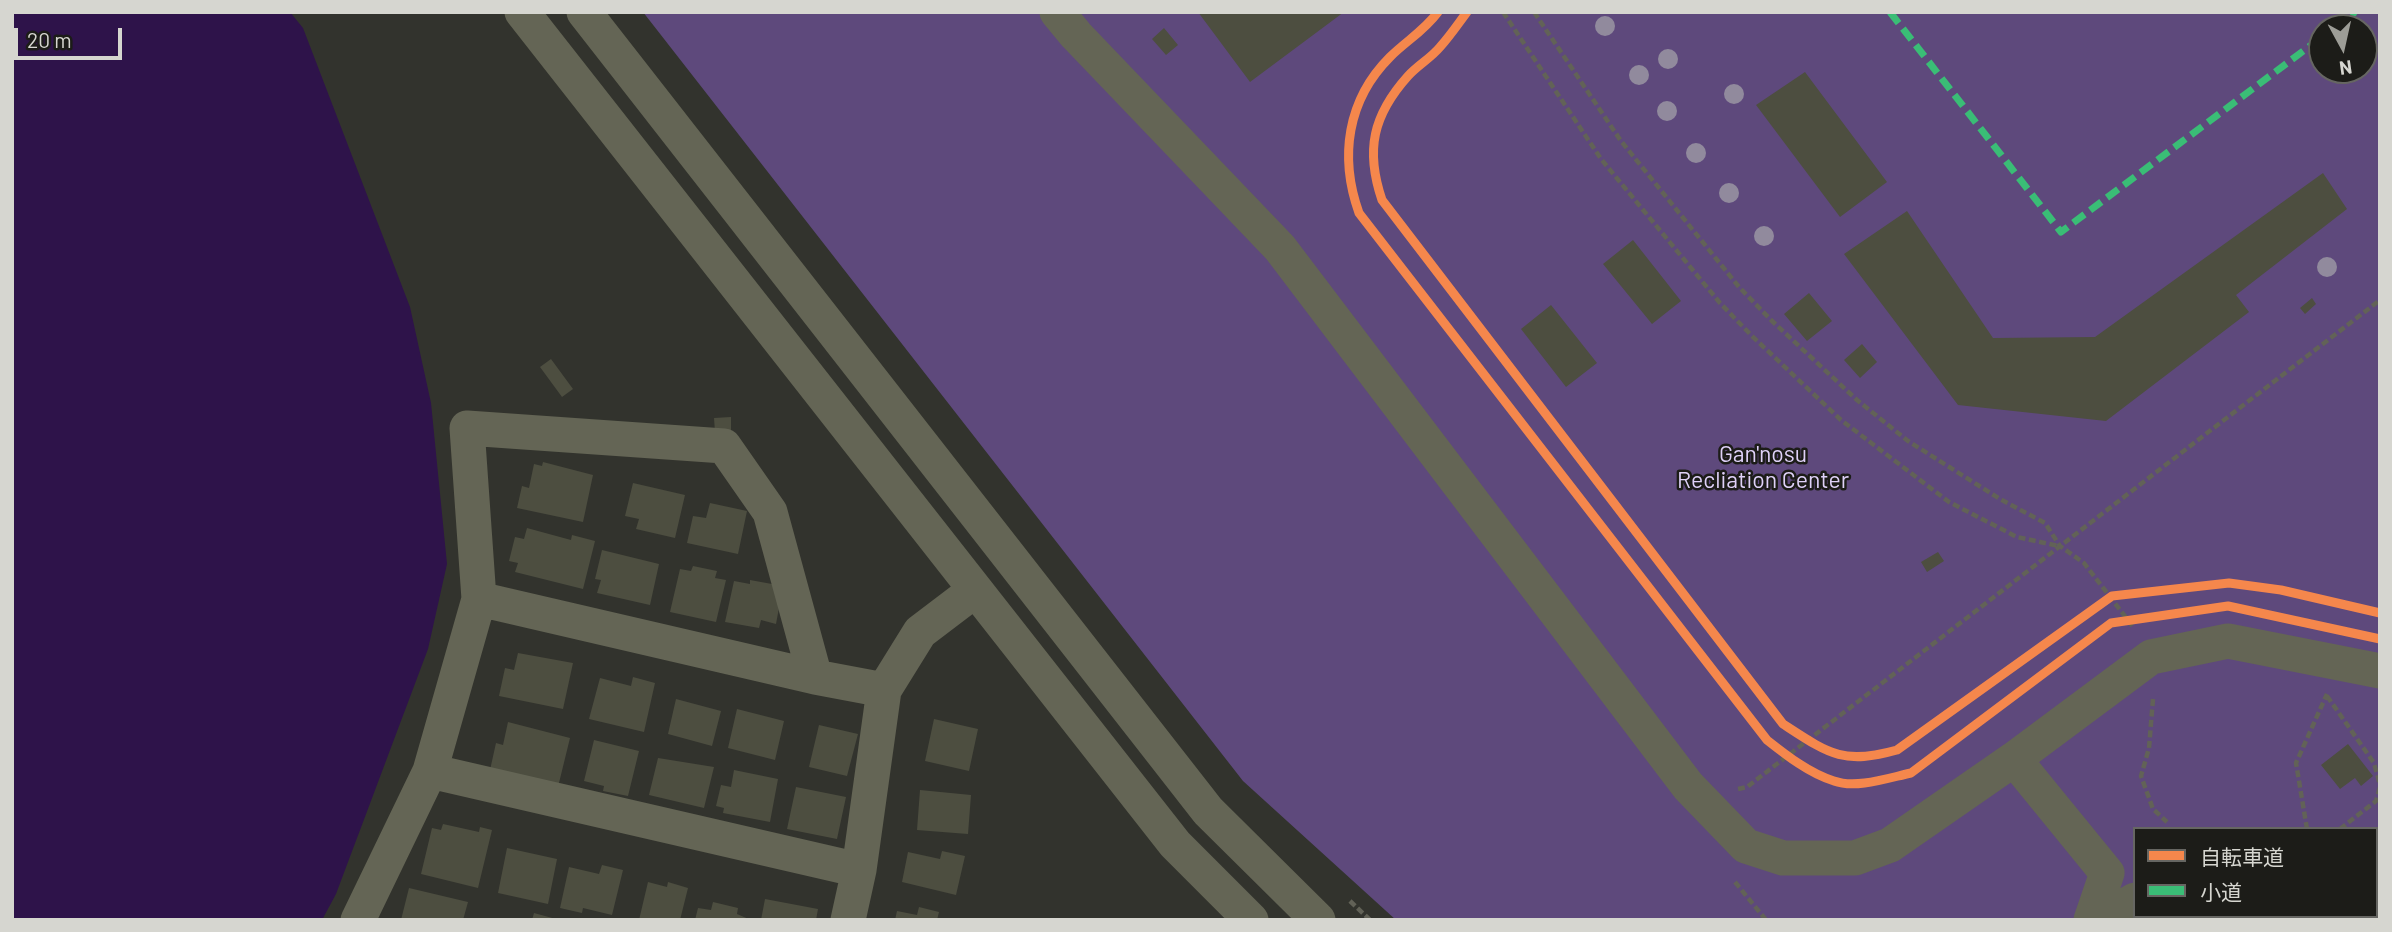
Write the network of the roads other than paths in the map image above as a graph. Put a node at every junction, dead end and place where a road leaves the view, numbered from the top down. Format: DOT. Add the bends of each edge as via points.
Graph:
graph roads {
  1 [pos="522,12"];
  2 [pos="584,12"];
  3 [pos="1059,13"];
  4 [pos="974,591"];
  5 [pos="479,599"];
  6 [pos="2380,671"];
  7 [pos="815,677"];
  8 [pos="884,690"];
  9 [pos="2014,759"];
  10 [pos="430,771"];
  11 [pos="859,870"];
  12 [pos="2133,901"];
  13 [pos="358,920"];
  14 [pos="848,920"];
  15 [pos="1251,920"];
  16 [pos="1318,920"];
  17 [pos="2091,920"];
  18 [pos="2122,920"];
  1 -- 4 [label="street"];
  2 -- 16 [label="street" via="1208,811"];
  3 -- 9 [label="street" via="1280,248 1704,804 1746,846 1783,858 1855,858 1890,845"];
  4 -- 8 [label="street" via="920,632"];
  4 -- 15 [label="street" via="1175,844"];
  5 -- 7 [label="street"];
  5 -- 7 [label="street" via="467,428 724,446 770,512"];
  5 -- 10 [label="street"];
  6 -- 9 [label="street" via="2228,641 2151,657"];
  7 -- 8 [label="street"];
  8 -- 11 [label="street"];
  9 -- 17 [label="street" via="2108,873"];
  10 -- 11 [label="street"];
  10 -- 13 [label="street"];
  11 -- 14 [label="street"];
  12 -- 18 [label="street"];
}
